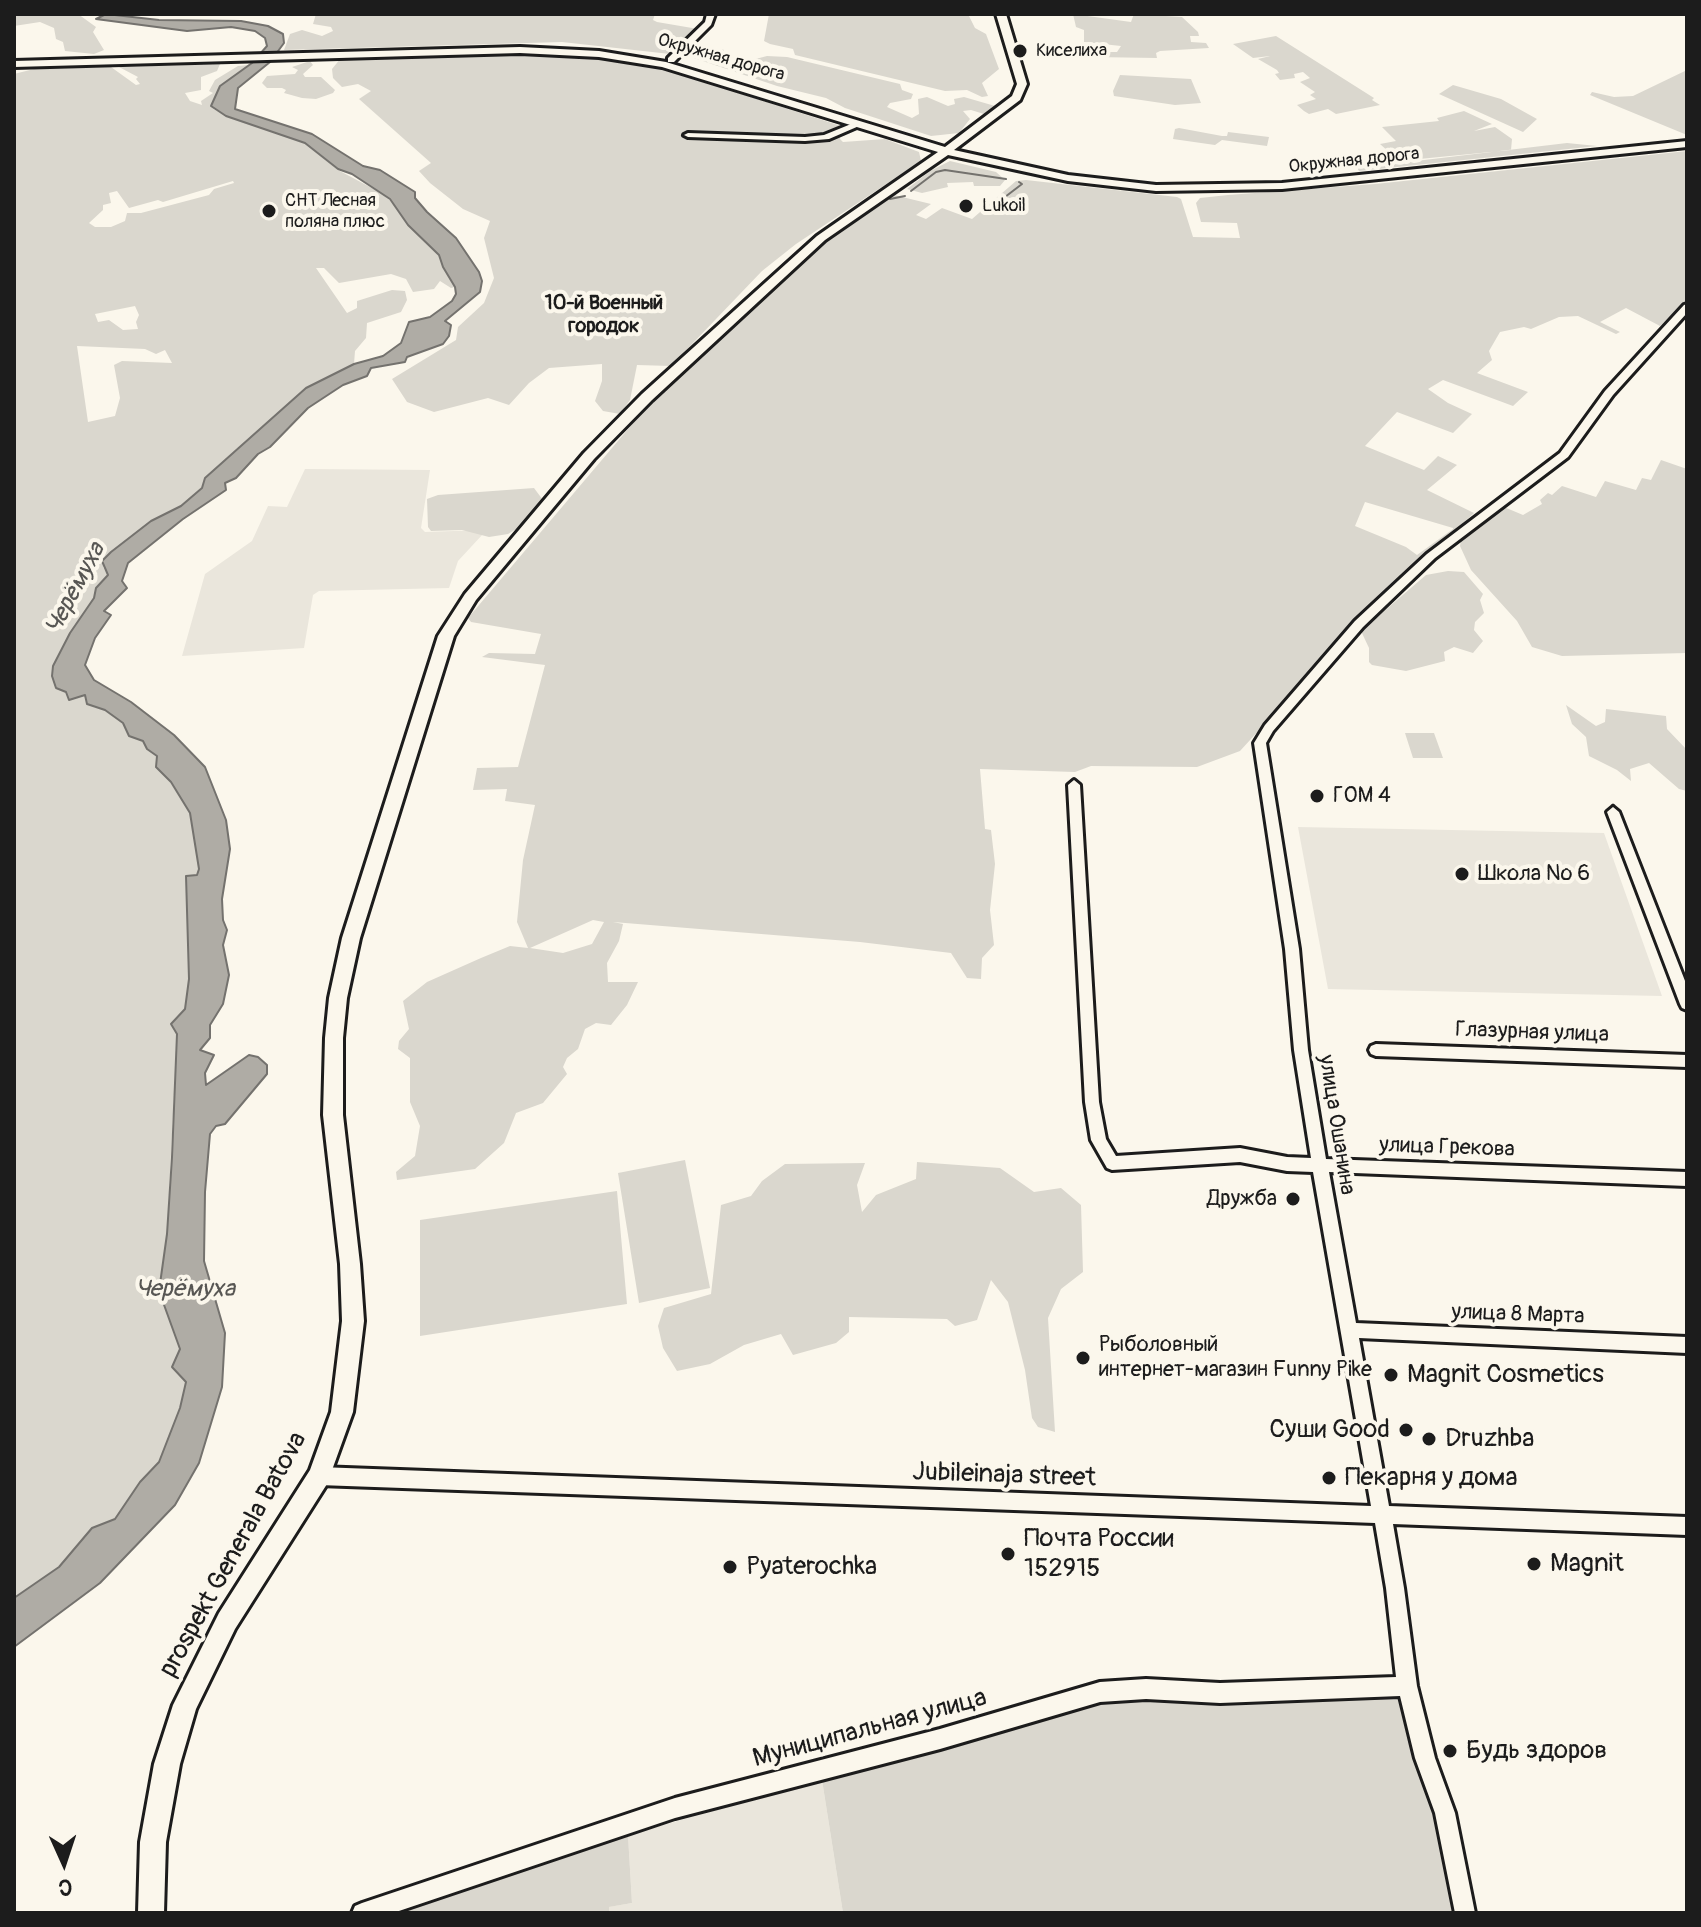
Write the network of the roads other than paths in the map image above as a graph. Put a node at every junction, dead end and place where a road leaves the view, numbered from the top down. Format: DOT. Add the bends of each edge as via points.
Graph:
graph roads {
  1 [pos="711,14"];
  2 [pos="1001,14"];
  3 [pos="305,54"];
  4 [pos="671,60"];
  5 [pos="14,62"];
  6 [pos="856,124"];
  7 [pos="688,135"];
  8 [pos="1687,144"];
  9 [pos="948,150"];
  10 [pos="1687,307"];
  11 [pos="1074,785"];
  12 [pos="1613,812"];
  13 [pos="1687,1004"];
  14 [pos="1376,1050"];
  15 [pos="1687,1061"];
  16 [pos="1319,1165"];
  17 [pos="1687,1179"];
  18 [pos="1348,1330"];
  19 [pos="1687,1345"];
  20 [pos="319,1476"];
  21 [pos="1382,1515"];
  22 [pos="1687,1526"];
  23 [pos="1407,1686"];
  24 [pos="151,1913"];
  25 [pos="362,1913"];
  26 [pos="1465,1913"];
  1 -- 4 [label="street"];
  2 -- 9 [label="main road, prospekt Generala Batova" via="1021,90"];
  3 -- 4 [label="main road, Окружная дорога" via="560,46"];
  3 -- 5 [label="main road, Окружная дорога"];
  3 -- 6 [label="main road, Окружная дорога" via="599,54 663,64"];
  4 -- 9 [label="main road, Окружная дорога"];
  6 -- 7 [label="street" via="826,137 805,139"];
  6 -- 9 [label="main road, Окружная дорога"];
  8 -- 9 [label="main road, Окружная дорога" via="1245,188 1139,187 1024,170"];
  9 -- 20 [label="main road, prospekt Generala Batova" via="821,238 647,397 589,456 449,629 351,938 338,998 331,1087 350,1264 351,1346 342,1412"];
  10 -- 16 [label="street, улица Ошанина" via="1609,393 1564,455 1416,570 1351,632 1261,741"];
  11 -- 16 [label="street, улица Грекова" via="1092,1102 1099,1140 1112,1163 1240,1155"];
  12 -- 13 [label="street"];
  14 -- 15 [label="street, Глазурная улица"];
  16 -- 17 [label="street, улица Грекова"];
  16 -- 18 [label="street, улица Ошанина"];
  18 -- 19 [label="street, улица 8 Марта"];
  18 -- 21 [label="street, улица Ошанина"];
  20 -- 21 [label="street, Jubileinaja street"];
  20 -- 24 [label="main road, prospekt Generala Batova" via="227,1621 185,1705 167,1764 153,1842"];
  21 -- 22 [label="street, Jubileinaja street"];
  21 -- 23 [label="street, улица Ошанина"];
  23 -- 25 [label="street, Муниципальная улица" via="1100,1692 675,1808"];
  23 -- 26 [label="street, улица Ошанина" via="1445,1813"];
}
